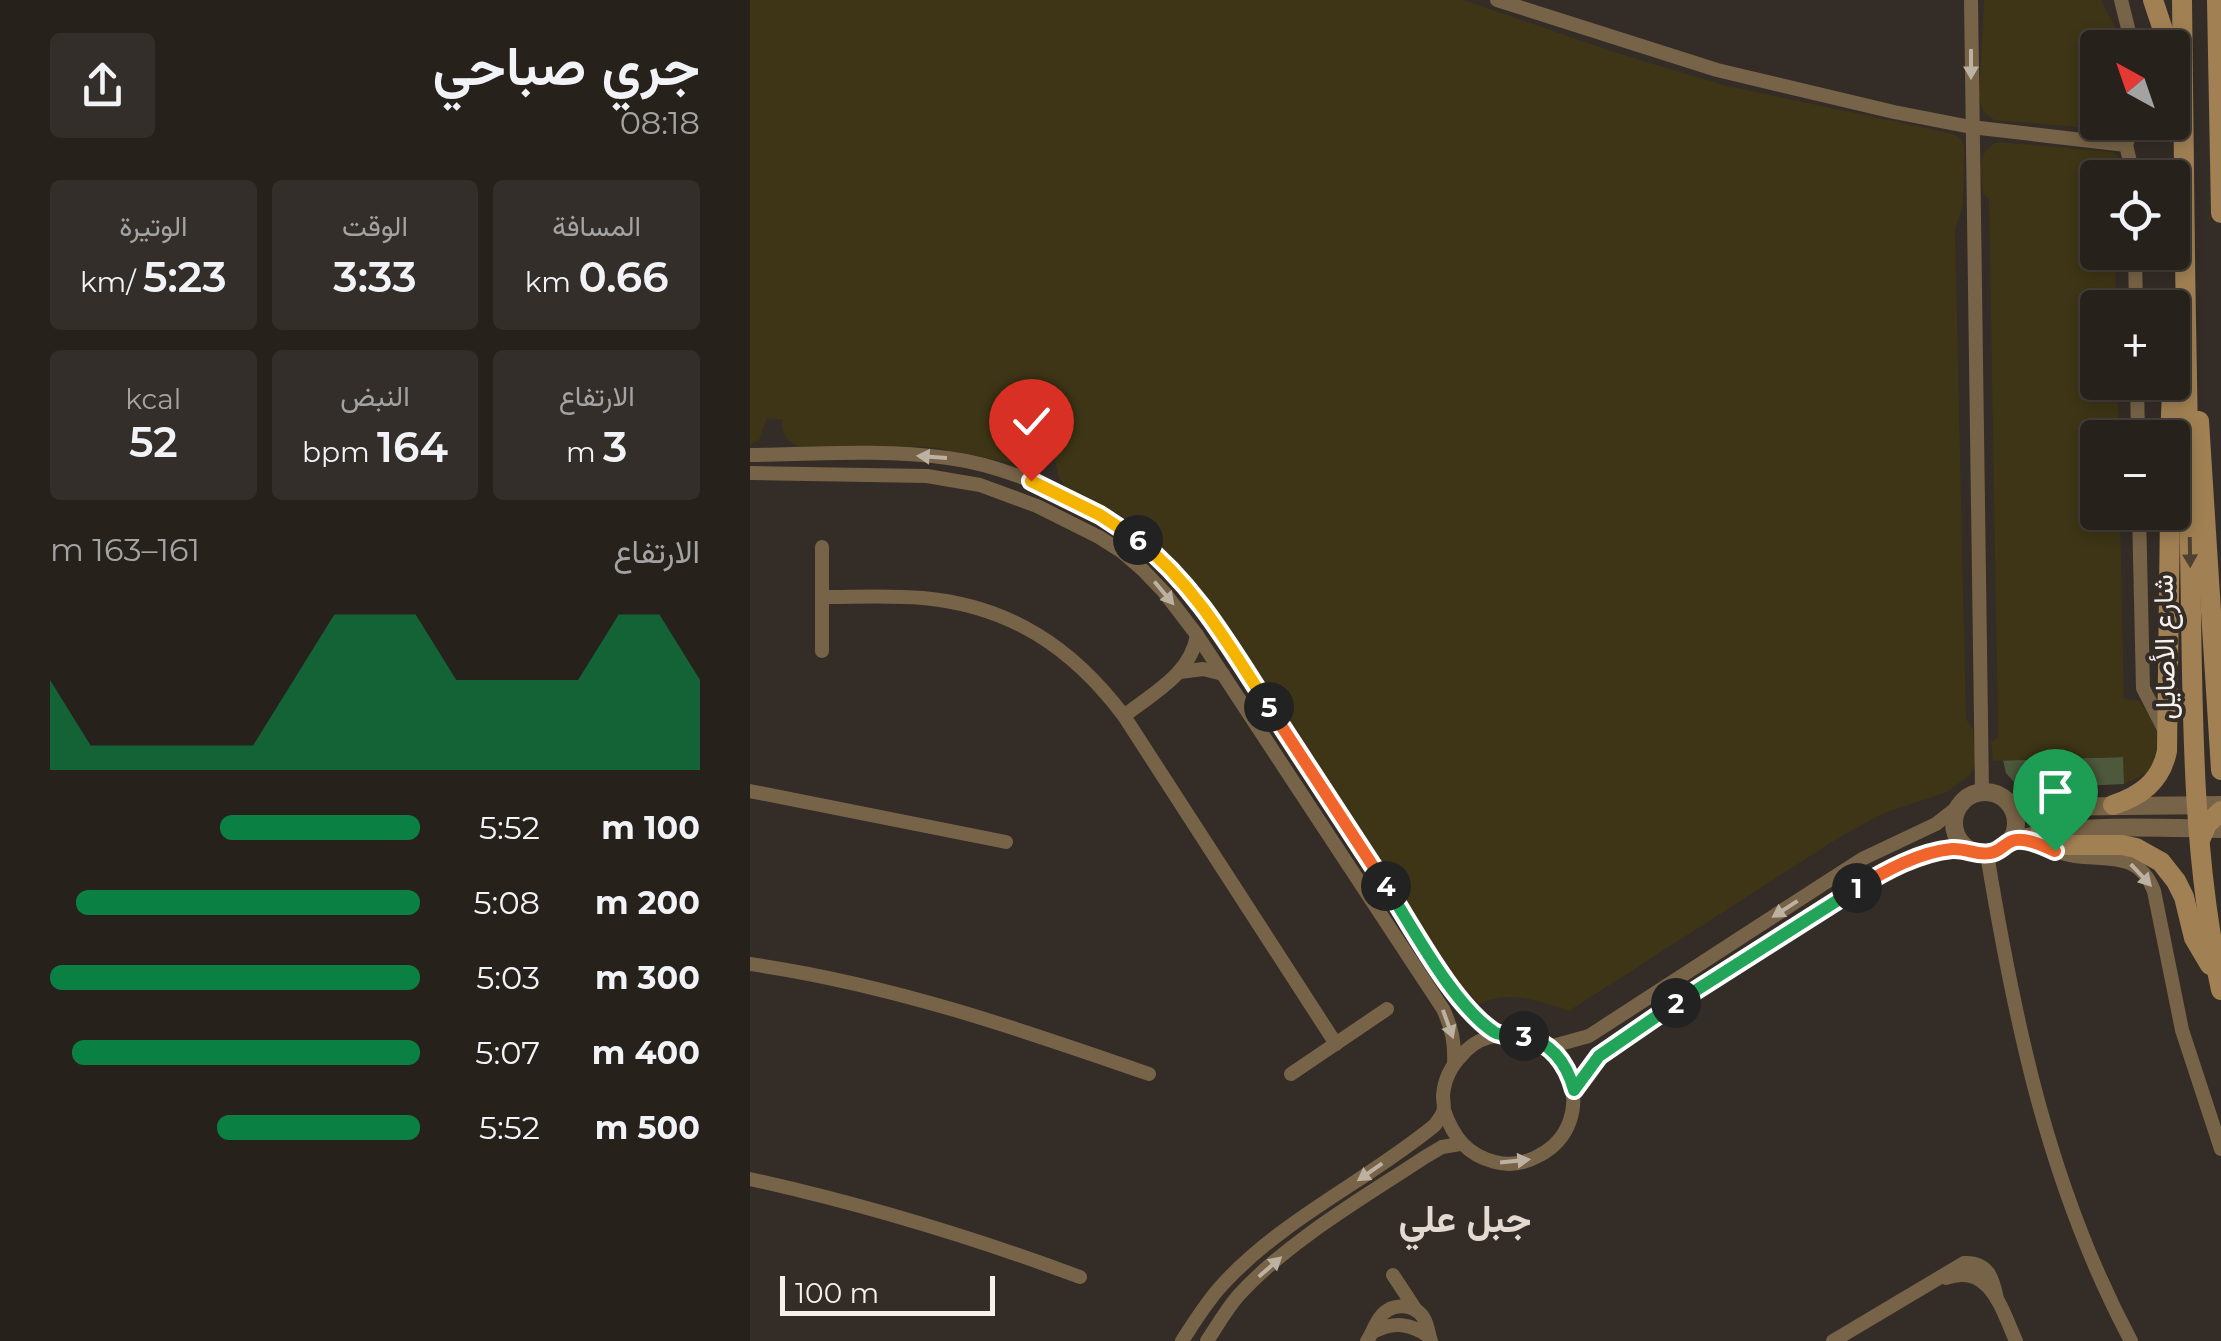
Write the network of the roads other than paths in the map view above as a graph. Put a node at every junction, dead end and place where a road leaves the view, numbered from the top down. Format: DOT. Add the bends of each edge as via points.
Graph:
graph roads {
  1 [pos="1497,0"];
  2 [pos="1971,0"];
  3 [pos="2120,0"];
  4 [pos="2153,0"];
  5 [pos="2182,0"];
  6 [pos="2216,0"];
  7 [pos="2128,30"];
  8 [pos="2163,30"];
  9 [pos="2182,30"];
  10 [pos="1971,127"];
  11 [pos="2128,140"];
  12 [pos="2183,140"];
  13 [pos="2126,145"];
  14 [pos="2130,160"];
  15 [pos="2221,213"];
  16 [pos="2185,290"];
  17 [pos="2190,378"];
  18 [pos="2188,400"];
  19 [pos="750,455"];
  20 [pos="750,472"];
  21 [pos="2139,530"];
  22 [pos="2170,530"];
  23 [pos="822,547"];
  24 [pos="822,597"];
  25 [pos="1197,634"];
  26 [pos="822,651"];
  27 [pos="1180,672"];
  28 [pos="1225,675"];
  29 [pos="1124,716"];
  30 [pos="2168,739"];
  31 [pos="2221,770"];
  32 [pos="750,791"];
  33 [pos="1982,792"];
  34 [pos="2008,802"];
  35 [pos="2113,805"];
  36 [pos="1958,806"];
  37 [pos="2212,822"];
  38 [pos="2040,834"];
  39 [pos="2013,840"];
  40 [pos="1006,842"];
  41 [pos="1966,848"];
  42 [pos="1987,854"];
  43 [pos="750,964"];
  44 [pos="2220,984"];
  45 [pos="1387,1009"];
  46 [pos="1498,1035"];
  47 [pos="1336,1044"];
  48 [pos="1549,1047"];
  49 [pos="1454,1064"];
  50 [pos="1148,1074"];
  51 [pos="1291,1074"];
  52 [pos="1574,1090"];
  53 [pos="1444,1110"];
  54 [pos="1460,1144"];
  55 [pos="2221,1149"];
  56 [pos="750,1179"];
  57 [pos="1393,1275"];
  58 [pos="1080,1277"];
  59 [pos="1416,1310"];
  60 [pos="1370,1336"];
  61 [pos="1429,1338"];
  62 [pos="1182,1341"];
  63 [pos="1207,1341"];
  64 [pos="1833,1341"];
  65 [pos="2016,1341"];
  66 [pos="2131,1341"];
  1 -- 10 [label="street" via="1717,70"];
  2 -- 10 [label="street, one-way"];
  3 -- 7 [label="street"];
  4 -- 8 [label="main road"];
  5 -- 9 [label="main road, شارع الأصايل"];
  6 -- 15 [label="main road"];
  10 -- 13 [label="street"];
  10 -- 33 [label="street"];
  11 -- 13 [label="street"];
  12 -- 16 [label="main road, شارع الأصايل"];
  13 -- 14 [label="street"];
  17 -- 31 [label="main road" via="2201,438"];
  18 -- 37 [label="main road, شارع الأصايل, one-way"];
  46 -- 19 [label="street, one-way" via="1445,978 1213,620 1174,571 1128,532 1031,481 973,462 854,452"];
  20 -- 25 [label="street, one-way" via="927,476 1006,493 1121,551"];
  21 -- 30 [label="street" via="2143,688"];
  22 -- 30 [label="main road"];
  23 -- 24 [label="street"];
  24 -- 26 [label="street"];
  24 -- 29 [label="street" via="955,602 1021,624 1078,663"];
  25 -- 27 [label="street"];
  25 -- 28 [label="street"];
  27 -- 28 [label="street" via="1203,668"];
  27 -- 29 [label="street"];
  28 -- 49 [label="street, one-way" via="1443,1008"];
  29 -- 47 [label="street"];
  30 -- 35 [label="main road" via="2164,766 2152,784"];
  32 -- 40 [label="street"];
  33 -- 34 [label="street"];
  33 -- 36 [label="street"];
  34 -- 35 [label="street"];
  34 -- 39 [label="street" via="2016,818"];
  35 -- 37 [label="street"];
  36 -- 41 [label="street" via="1954,824"];
  36 -- 48 [label="street, one-way" via="1936,824 1862,859 1589,1036"];
  37 -- 38 [label="street"];
  37 -- 44 [label="main road, شارع الأصايل" via="2203,892"];
  38 -- 39 [label="street"];
  38 -- 44 [label="main road" via="2066,844 2136,848 2161,862 2184,897 2194,938"];
  39 -- 42 [label="street"];
  39 -- 55 [label="street, one-way" via="2117,859 2146,876 2182,1030"];
  41 -- 42 [label="street"];
  41 -- 52 [label="street" via="1932,853 1848,893 1617,1042"];
  42 -- 66 [label="street" via="2034,1092 2086,1245"];
  43 -- 50 [label="street" via="961,1010"];
  45 -- 47 [label="street"];
  46 -- 48 [label="street" via="1533,1038"];
  46 -- 49 [label="street" via="1480,1040"];
  47 -- 51 [label="street"];
  48 -- 52 [label="street"];
  49 -- 53 [label="street"];
  54 -- 52 [label="street, one-way" via="1480,1158 1528,1161 1562,1138"];
  53 -- 54 [label="street"];
  53 -- 62 [label="street, one-way" via="1416,1140 1245,1262"];
  63 -- 54 [label="street, one-way" via="1238,1296 1276,1261 1433,1152"];
  56 -- 58 [label="street" via="940,1228"];
  57 -- 59 [label="street"];
  59 -- 60 [label="street" via="1386,1311"];
  59 -- 61 [label="street"];
  60 -- 61 [label="street" via="1385,1326 1408,1325"];
  64 -- 65 [label="street" via="1958,1274 1970,1274 1997,1298"];
}
